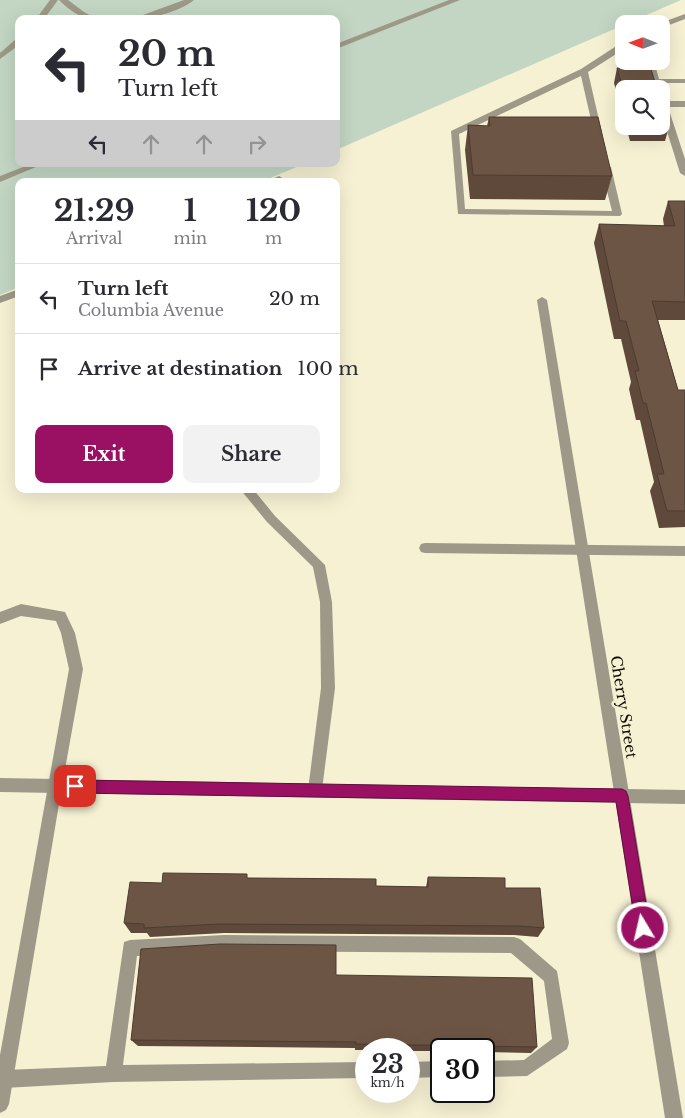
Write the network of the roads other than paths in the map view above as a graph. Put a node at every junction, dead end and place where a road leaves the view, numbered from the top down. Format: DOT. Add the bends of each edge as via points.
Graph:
graph roads {
  1 [pos="54,0"];
  2 [pos="62,0"];
  3 [pos="190,0"];
  4 [pos="456,0"];
  5 [pos="43,15"];
  6 [pos="83,15"];
  7 [pos="149,15"];
  8 [pos="685,16"];
  9 [pos="670,22"];
  10 [pos="15,44"];
  11 [pos="340,45"];
  12 [pos="15,51"];
  13 [pos="615,51"];
  14 [pos="2,55"];
  15 [pos="584,71"];
  16 [pos="685,81"];
  17 [pos="670,83"];
  18 [pos="670,102"];
  19 [pos="685,104"];
  20 [pos="670,120"];
  21 [pos="680,143"];
  22 [pos="30,167"];
  23 [pos="685,173"];
  24 [pos="0,179"];
  25 [pos="15,294"];
  26 [pos="0,300"];
  27 [pos="542,300"];
  28 [pos="249,493"];
  29 [pos="425,548"];
  30 [pos="582,550"];
  31 [pos="685,551"];
  32 [pos="0,618"];
  33 [pos="0,785"];
  34 [pos="55,786"];
  35 [pos="315,790"];
  36 [pos="622,796"];
  37 [pos="685,797"];
  38 [pos="495,1068"];
  39 [pos="355,1070"];
  40 [pos="114,1074"];
  41 [pos="4,1079"];
  42 [pos="0,1104"];
  43 [pos="674,1118"];
  1 -- 5 [label="street"];
  2 -- 6 [label="street"];
  3 -- 7 [label="street"];
  4 -- 11 [label="street"];
  8 -- 9 [label="street"];
  10 -- 14 [label="street"];
  12 -- 14 [label="street"];
  13 -- 15 [label="street"];
  15 -- 15 [label="street" via="454,133 461,212 617,214"];
  16 -- 17 [label="street"];
  18 -- 19 [label="street"];
  20 -- 21 [label="street"];
  21 -- 23 [label="street"];
  22 -- 24 [label="street"];
  25 -- 26 [label="street"];
  27 -- 30 [label="street, Cherry Street"];
  28 -- 35 [label="street" via="271,519 319,565 326,602 328,688"];
  29 -- 30 [label="street"];
  30 -- 31 [label="street"];
  30 -- 36 [label="street, Cherry Street"];
  32 -- 34 [label="street" via="20,610 60,616 68,633 76,669"];
  33 -- 34 [label="street"];
  34 -- 35 [label="street"];
  34 -- 41 [label="street"];
  35 -- 36 [label="street"];
  36 -- 37 [label="street"];
  36 -- 43 [label="street, Cherry Street"];
  38 -- 40 [label="street" via="527,1068 561,1043 551,977 514,945 224,943 130,948"];
  39 -- 40 [label="street"];
  40 -- 41 [label="street"];
  41 -- 42 [label="street"];
}
